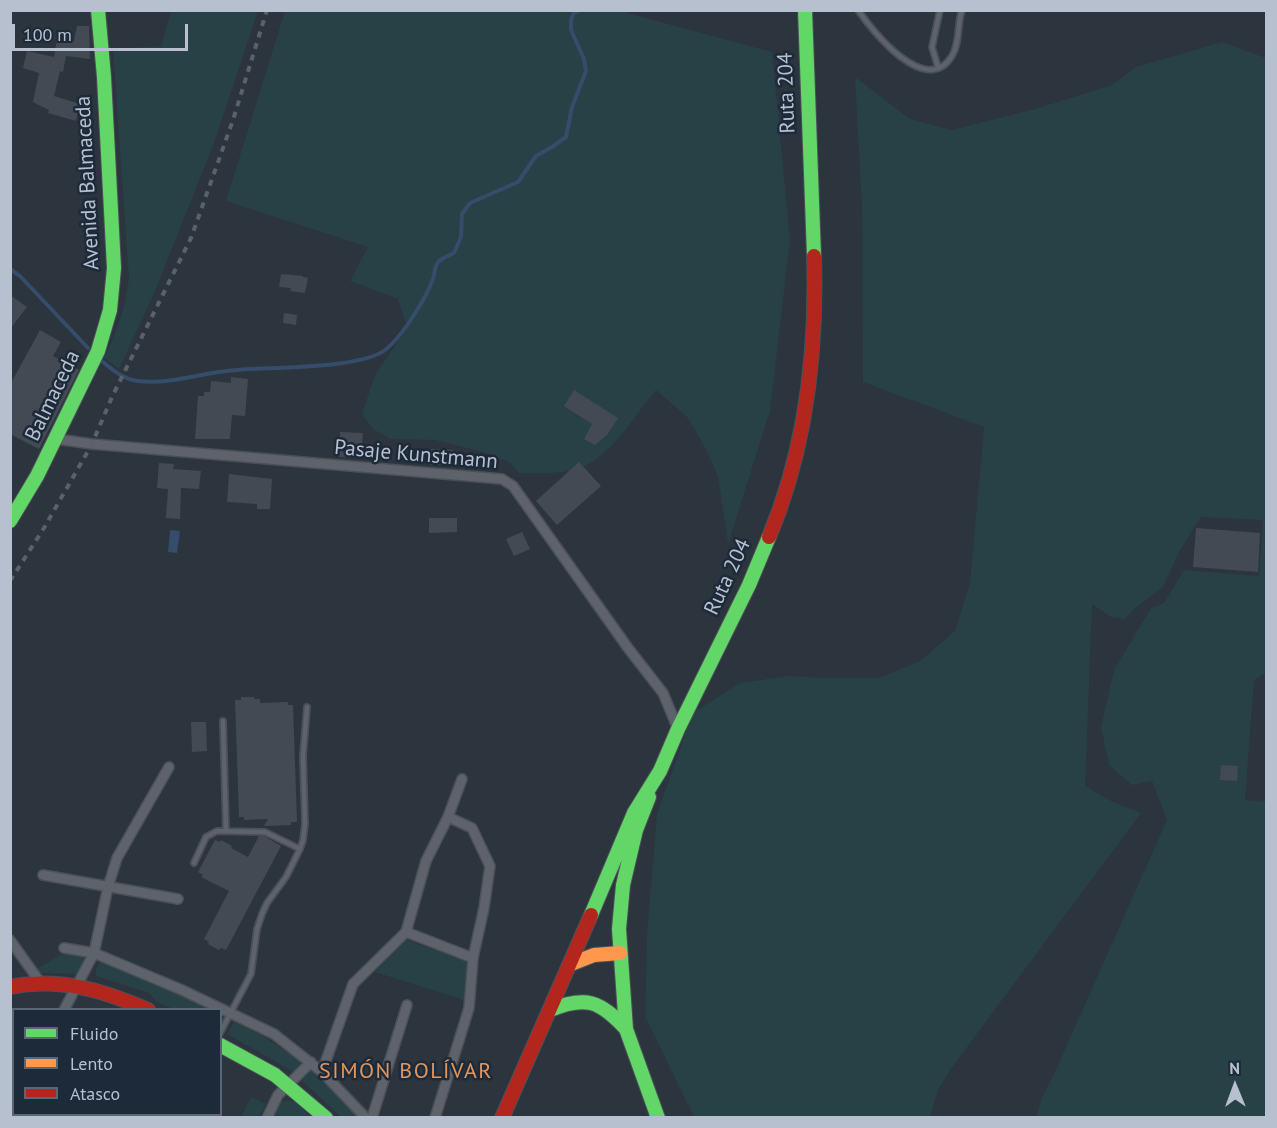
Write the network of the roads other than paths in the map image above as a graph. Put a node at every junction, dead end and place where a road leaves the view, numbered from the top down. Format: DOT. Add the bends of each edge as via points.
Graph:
graph roads {
  1 [pos="98,10"];
  2 [pos="805,10"];
  3 [pos="858,10"];
  4 [pos="940,10"];
  5 [pos="962,10"];
  6 [pos="938,67"];
  7 [pos="98,351"];
  8 [pos="56,439"];
  9 [pos="10,521"];
  10 [pos="307,707"];
  11 [pos="223,721"];
  12 [pos="678,729"];
  13 [pos="169,766"];
  14 [pos="660,771"];
  15 [pos="462,779"];
  16 [pos="448,817"];
  17 [pos="226,830"];
  18 [pos="300,849"];
  19 [pos="194,863"];
  20 [pos="43,875"];
  21 [pos="108,887"];
  22 [pos="178,899"];
  23 [pos="406,932"];
  24 [pos="10,940"];
  25 [pos="64,948"];
  26 [pos="94,953"];
  27 [pos="620,953"];
  28 [pos="473,958"];
  29 [pos="571,964"];
  30 [pos="40,982"];
  31 [pos="76,985"];
  32 [pos="10,987"];
  33 [pos="407,1005"];
  34 [pos="65,1008"];
  35 [pos="142,1008"];
  36 [pos="219,1008"];
  37 [pos="222,1010"];
  38 [pos="550,1010"];
  39 [pos="231,1014"];
  40 [pos="626,1029"];
  41 [pos="222,1030"];
  42 [pos="222,1047"];
  43 [pos="311,1062"];
  44 [pos="322,1072"];
  45 [pos="287,1085"];
  46 [pos="267,1118"];
  47 [pos="326,1118"];
  48 [pos="366,1118"];
  49 [pos="372,1118"];
  50 [pos="435,1118"];
  51 [pos="502,1118"];
  52 [pos="658,1118"];
  1 -- 7 [label="main road, Avenida Balmaceda" via="114,268 106,332"];
  2 -- 12 [label="main road, Ruta 204" via="814,297 803,416 785,491 763,554"];
  3 -- 6 [label="lane" via="877,35 906,61 919,68"];
  4 -- 6 [label="lane" via="932,47"];
  5 -- 6 [label="lane" via="955,49 949,60"];
  7 -- 8 [label="main road, Balmaceda"];
  8 -- 9 [label="main road, Balmaceda"];
  8 -- 12 [label="street, Pasaje Kunstmann" via="502,479 513,486 658,685"];
  10 -- 18 [label="lane" via="303,756 305,824"];
  11 -- 17 [label="lane"];
  12 -- 14 [label="main road, Ruta 204"];
  13 -- 21 [label="street" via="117,858"];
  14 -- 27 [label="main road" via="636,830 623,885"];
  14 -- 29 [label="main road, Ruta 204" via="634,813"];
  15 -- 16 [label="street"];
  16 -- 23 [label="street" via="426,861"];
  16 -- 28 [label="street" via="472,828 490,866"];
  17 -- 18 [label="lane" via="265,832"];
  17 -- 19 [label="lane" via="211,832 206,837"];
  18 -- 39 [label="lane" via="262,914 251,974"];
  20 -- 21 [label="street"];
  21 -- 22 [label="street"];
  21 -- 26 [label="street"];
  23 -- 28 [label="street"];
  23 -- 44 [label="street" via="353,984"];
  24 -- 30 [label="street"];
  25 -- 26 [label="street"];
  26 -- 31 [label="street"];
  26 -- 36 [label="street"];
  27 -- 29 [label="main road" via="594,955"];
  27 -- 40 [label="main road"];
  28 -- 50 [label="street" via="469,1008"];
  29 -- 38 [label="main road, Ruta 204"];
  30 -- 31 [label="main road"];
  30 -- 32 [label="main road"];
  31 -- 34 [label="street"];
  31 -- 35 [label="main road"];
  33 -- 49 [label="street"];
  37 -- 39 [label="street"];
  38 -- 40 [label="main road" via="567,1002 592,1002 602,1006"];
  38 -- 51 [label="main road, Ruta 204"];
  39 -- 41 [label="lane"];
  39 -- 43 [label="street" via="274,1035"];
  40 -- 52 [label="main road"];
  42 -- 45 [label="main road"];
  43 -- 44 [label="street"];
  43 -- 45 [label="street"];
  44 -- 48 [label="street"];
  45 -- 46 [label="street"];
  45 -- 47 [label="main road"];
}
